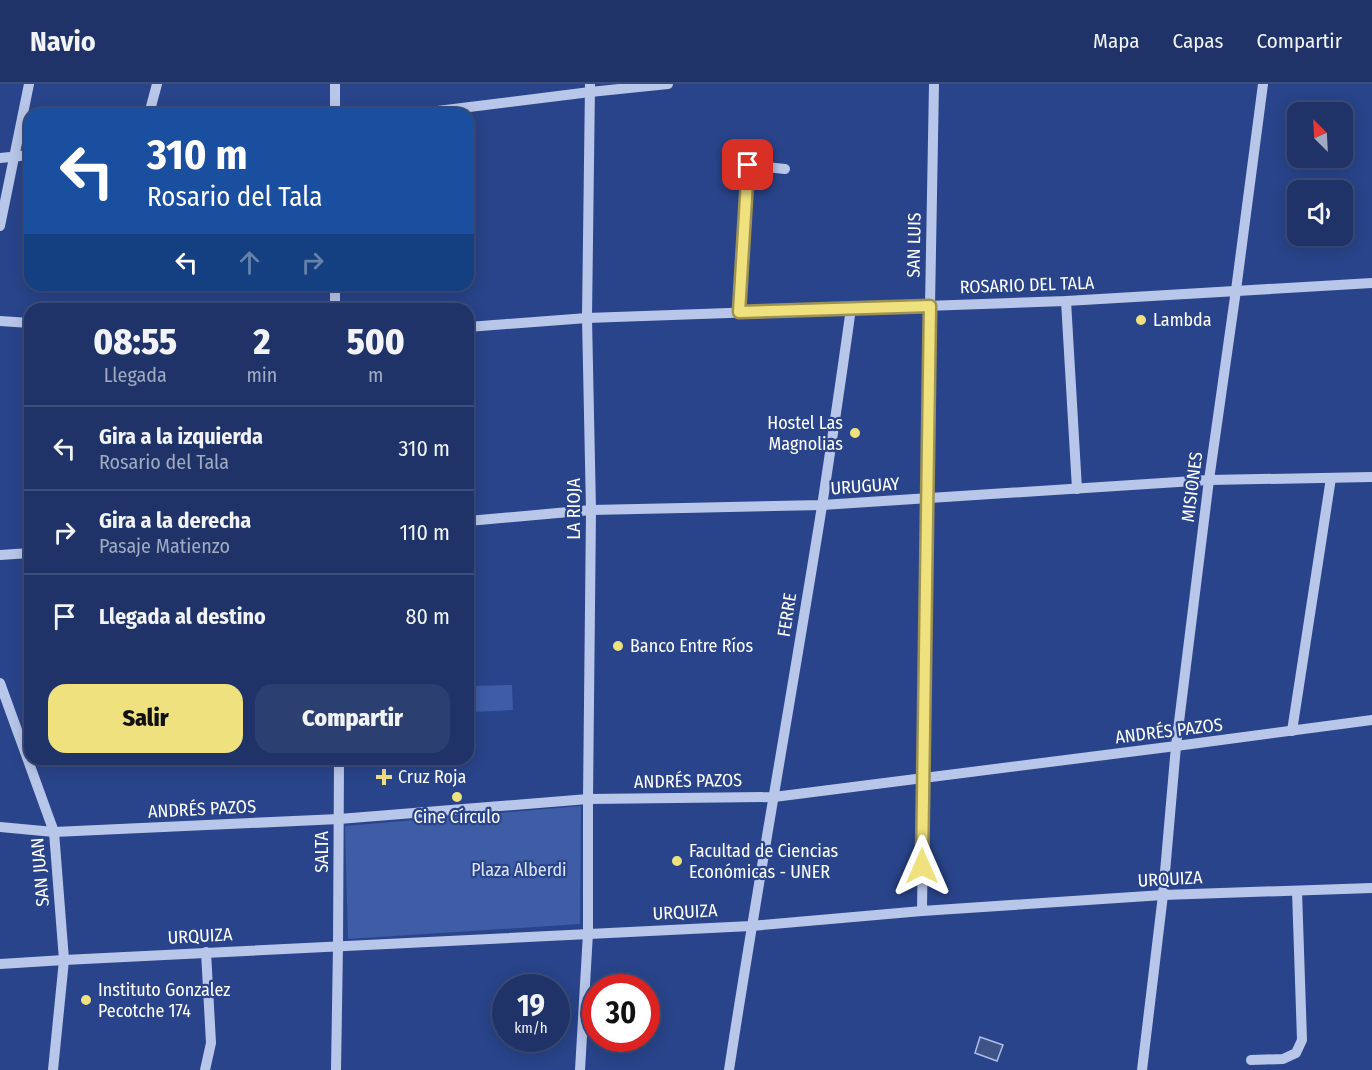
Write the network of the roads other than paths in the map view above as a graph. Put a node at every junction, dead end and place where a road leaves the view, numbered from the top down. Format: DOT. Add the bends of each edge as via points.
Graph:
graph roads {
  1 [pos="29,84"];
  2 [pos="158,84"];
  3 [pos="334,84"];
  4 [pos="668,84"];
  5 [pos="934,84"];
  6 [pos="1263,84"];
  7 [pos="590,88"];
  8 [pos="151,108"];
  9 [pos="335,108"];
  10 [pos="454,108"];
  11 [pos="24,156"];
  12 [pos="13,157"];
  13 [pos="0,158"];
  14 [pos="785,169"];
  15 [pos="0,226"];
  16 [pos="1372,283"];
  17 [pos="1236,290"];
  18 [pos="1066,301"];
  19 [pos="930,306"];
  20 [pos="851,308"];
  21 [pos="739,312"];
  22 [pos="587,318"];
  23 [pos="0,321"];
  24 [pos="24,323"];
  25 [pos="474,327"];
  26 [pos="1372,477"];
  27 [pos="1331,478"];
  28 [pos="1209,480"];
  29 [pos="1077,489"];
  30 [pos="927,498"];
  31 [pos="822,505"];
  32 [pos="591,510"];
  33 [pos="474,520"];
  34 [pos="24,553"];
  35 [pos="0,555"];
  36 [pos="0,682"];
  37 [pos="1372,720"];
  38 [pos="1292,731"];
  39 [pos="1176,746"];
  40 [pos="24,749"];
  41 [pos="30,765"];
  42 [pos="339,765"];
  43 [pos="923,778"];
  44 [pos="774,797"];
  45 [pos="588,799"];
  46 [pos="339,819"];
  47 [pos="0,827"];
  48 [pos="54,832"];
  49 [pos="1372,888"];
  50 [pos="1297,891"];
  51 [pos="1163,895"];
  52 [pos="922,911"];
  53 [pos="751,926"];
  54 [pos="588,933"];
  55 [pos="338,946"];
  56 [pos="206,952"];
  57 [pos="64,960"];
  58 [pos="0,964"];
  59 [pos="1251,1060"];
  60 [pos="53,1070"];
  61 [pos="205,1070"];
  62 [pos="336,1070"];
  63 [pos="580,1070"];
  64 [pos="729,1070"];
  65 [pos="1142,1070"];
  1 -- 12 [label="street"];
  2 -- 8 [label="street"];
  3 -- 9 [label="street"];
  4 -- 7 [label="street"];
  5 -- 19 [label="street, SAN LUIS"];
  6 -- 17 [label="street, MISIONES"];
  7 -- 10 [label="street"];
  7 -- 22 [label="street, LA RIOJA"];
  11 -- 12 [label="street"];
  12 -- 13 [label="street"];
  12 -- 15 [label="street"];
  14 -- 21 [label="street" via="748,165"];
  16 -- 17 [label="street, ROSARIO DEL TALA"];
  17 -- 18 [label="street, ROSARIO DEL TALA"];
  17 -- 28 [label="street, MISIONES"];
  18 -- 19 [label="street, ROSARIO DEL TALA"];
  18 -- 29 [label="street"];
  19 -- 20 [label="street, ROSARIO DEL TALA"];
  19 -- 30 [label="street, SAN LUIS"];
  20 -- 21 [label="street, ROSARIO DEL TALA"];
  20 -- 31 [label="street, FERRE"];
  21 -- 22 [label="street, ROSARIO DEL TALA"];
  22 -- 25 [label="street, ROSARIO DEL TALA"];
  22 -- 32 [label="street, LA RIOJA"];
  23 -- 24 [label="street"];
  26 -- 27 [label="street, URUGUAY"];
  27 -- 28 [label="street, URUGUAY"];
  27 -- 38 [label="street"];
  28 -- 29 [label="street, URUGUAY"];
  28 -- 39 [label="street, MISIONES"];
  29 -- 30 [label="street, URUGUAY"];
  30 -- 31 [label="street, URUGUAY"];
  30 -- 43 [label="street, SAN LUIS"];
  31 -- 32 [label="street, URUGUAY"];
  31 -- 44 [label="street, FERRE"];
  32 -- 33 [label="street, URUGUAY"];
  32 -- 45 [label="street, LA RIOJA"];
  34 -- 35 [label="street"];
  36 -- 40 [label="street, SAN JUAN"];
  37 -- 38 [label="street, ANDRÉS PAZOS"];
  38 -- 39 [label="street, ANDRÉS PAZOS"];
  39 -- 43 [label="street, ANDRÉS PAZOS"];
  39 -- 51 [label="street, MISIONES"];
  41 -- 48 [label="street, SAN JUAN"];
  42 -- 46 [label="street, SALTA"];
  43 -- 44 [label="street, ANDRÉS PAZOS"];
  43 -- 52 [label="street, SAN LUIS"];
  44 -- 45 [label="street, ANDRÉS PAZOS"];
  44 -- 53 [label="street, FERRE"];
  45 -- 46 [label="street, ANDRÉS PAZOS"];
  45 -- 54 [label="street, LA RIOJA"];
  46 -- 48 [label="street, ANDRÉS PAZOS"];
  46 -- 55 [label="street, SALTA"];
  47 -- 48 [label="street, ANDRÉS PAZOS"];
  48 -- 57 [label="street, SAN JUAN"];
  49 -- 50 [label="street, URQUIZA"];
  50 -- 51 [label="street, URQUIZA"];
  50 -- 59 [label="street" via="1302,1040 1296,1053 1283,1059"];
  51 -- 52 [label="street, URQUIZA"];
  51 -- 65 [label="street, MISIONES"];
  52 -- 53 [label="street, URQUIZA"];
  53 -- 54 [label="street, URQUIZA"];
  53 -- 64 [label="street, FERRE"];
  54 -- 55 [label="street, URQUIZA"];
  54 -- 63 [label="street, LA RIOJA"];
  55 -- 56 [label="street, URQUIZA"];
  55 -- 62 [label="street, SALTA"];
  56 -- 57 [label="street, URQUIZA"];
  56 -- 61 [label="street" via="211,1043"];
  57 -- 58 [label="street, URQUIZA"];
  57 -- 60 [label="street, SAN JUAN"];
}
